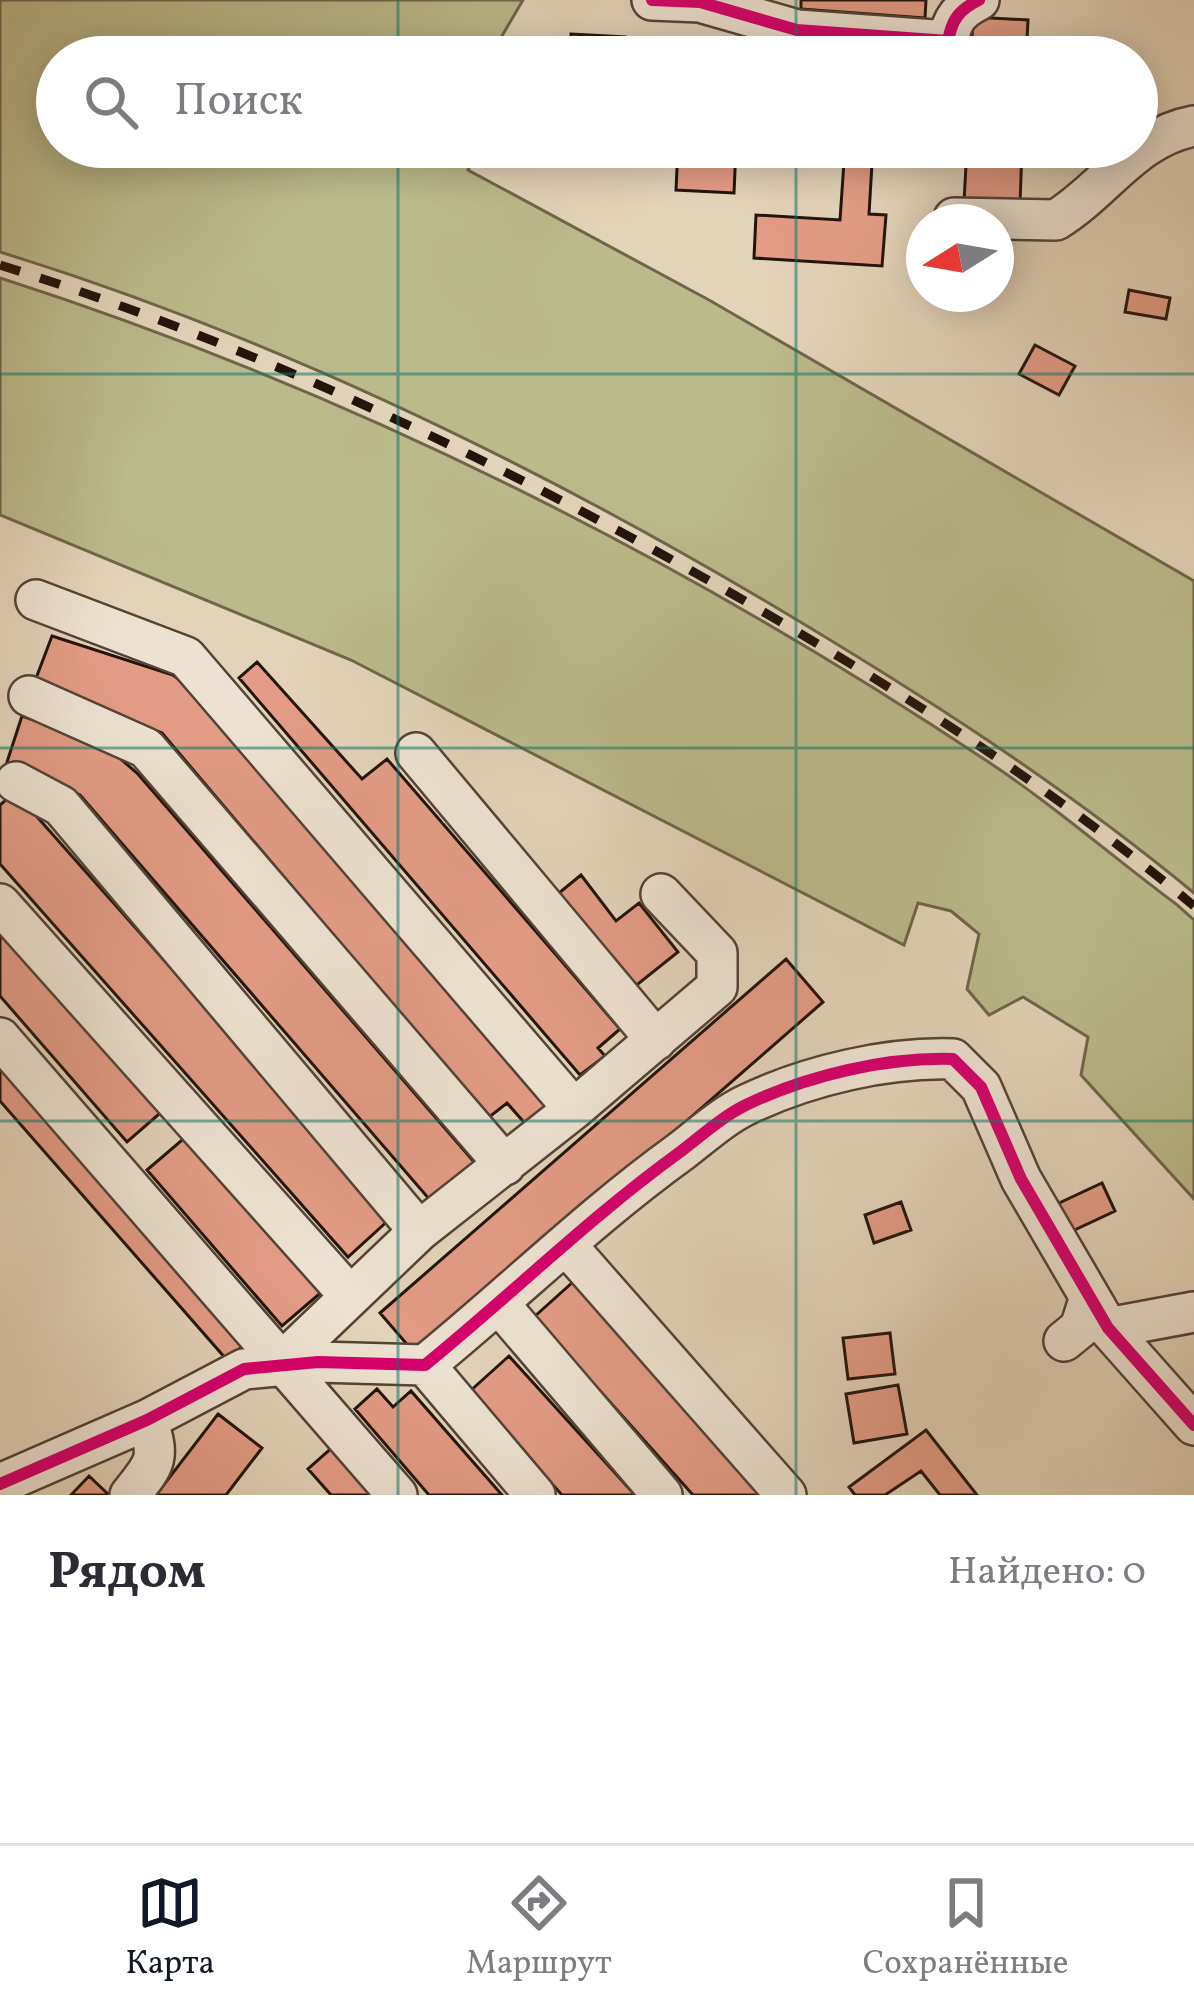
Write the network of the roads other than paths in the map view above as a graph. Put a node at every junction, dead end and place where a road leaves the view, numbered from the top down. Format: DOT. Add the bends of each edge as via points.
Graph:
graph roads {
  1 [pos="652,0"];
  2 [pos="979,0"];
  3 [pos="888,36"];
  4 [pos="949,36"];
  5 [pos="1194,126"];
  6 [pos="1158,140"];
  7 [pos="1114,168"];
  8 [pos="1014,219"];
  9 [pos="36,600"];
  10 [pos="29,696"];
  11 [pos="416,753"];
  12 [pos="16,782"];
  13 [pos="661,894"];
  14 [pos="0,904"];
  15 [pos="0,1038"];
  16 [pos="656,1040"];
  17 [pos="574,1109"];
  18 [pos="506,1165"];
  19 [pos="419,1231"];
  20 [pos="567,1246"];
  21 [pos="350,1295"];
  22 [pos="499,1304"];
  23 [pos="1194,1312"];
  24 [pos="1098,1314"];
  25 [pos="1064,1341"];
  26 [pos="281,1363"];
  27 [pos="424,1365"];
  28 [pos="147,1420"];
  29 [pos="1194,1425"];
  30 [pos="0,1484"];
  31 [pos="130,1495"];
  32 [pos="397,1495"];
  33 [pos="535,1495"];
  34 [pos="662,1495"];
  35 [pos="786,1495"];
  1 -- 3 [label="street" via="700,2 797,30"];
  2 -- 4 [label="street" via="952,22"];
  5 -- 6 [label="street"];
  7 -- 8 [label="street" via="1056,220"];
  9 -- 17 [label="street" via="186,657"];
  10 -- 18 [label="street" via="146,748"];
  11 -- 16 [label="street"];
  12 -- 19 [label="street" via="61,806"];
  13 -- 16 [label="street" via="717,953 718,987"];
  14 -- 21 [label="street"];
  15 -- 26 [label="street"];
  16 -- 17 [label="street"];
  17 -- 18 [label="street"];
  18 -- 19 [label="street"];
  19 -- 21 [label="street"];
  20 -- 22 [label="street"];
  20 -- 24 [label="street" via="616,1198 745,1105 910,1058 953,1059 981,1088 1021,1179"];
  20 -- 35 [label="street"];
  21 -- 26 [label="street"];
  22 -- 27 [label="street"];
  22 -- 34 [label="street"];
  23 -- 24 [label="street"];
  24 -- 25 [label="street"];
  24 -- 29 [label="street"];
  26 -- 27 [label="street"];
  26 -- 28 [label="street" via="244,1369"];
  26 -- 32 [label="street"];
  27 -- 33 [label="street"];
  28 -- 30 [label="street"];
  28 -- 31 [label="street" via="157,1448 153,1466"];
}
